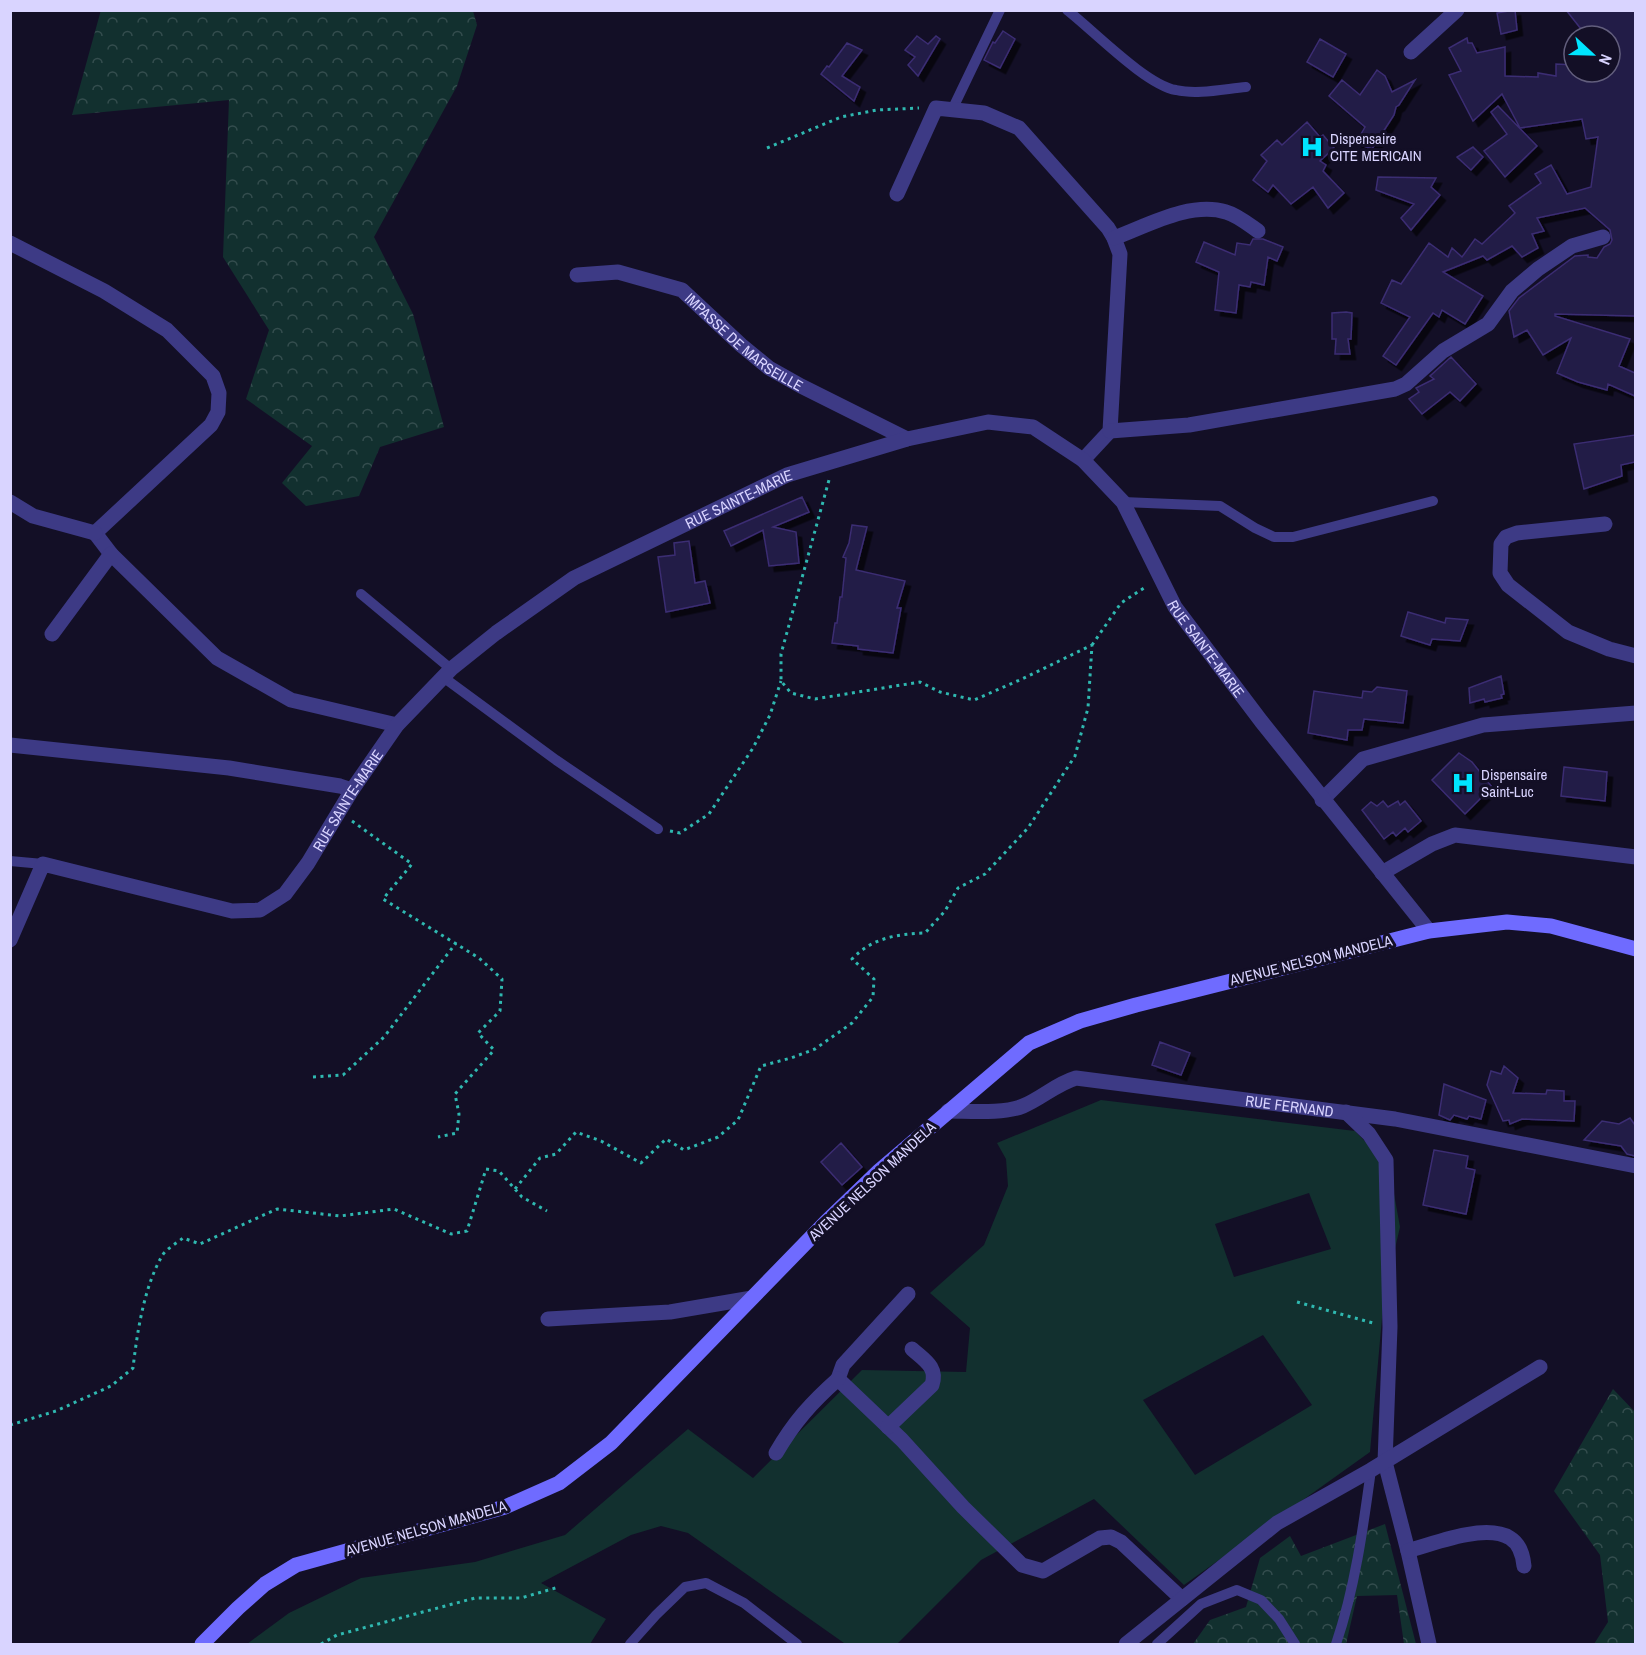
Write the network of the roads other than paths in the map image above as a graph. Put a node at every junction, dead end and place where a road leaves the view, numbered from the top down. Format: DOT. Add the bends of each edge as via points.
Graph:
graph roads {
  1 [pos="1000,10"];
  2 [pos="1067,10"];
  3 [pos="1457,10"];
  4 [pos="1411,52"];
  5 [pos="1246,87"];
  6 [pos="952,110"];
  7 [pos="897,194"];
  8 [pos="1258,231"];
  9 [pos="1603,237"];
  10 [pos="1114,238"];
  11 [pos="10,243"];
  12 [pos="577,275"];
  13 [pos="1110,431"];
  14 [pos="907,439"];
  15 [pos="1083,460"];
  16 [pos="1433,501"];
  17 [pos="10,502"];
  18 [pos="1123,502"];
  19 [pos="1605,524"];
  20 [pos="95,533"];
  21 [pos="111,554"];
  22 [pos="361,594"];
  23 [pos="52,634"];
  24 [pos="1635,656"];
  25 [pos="447,673"];
  26 [pos="1635,713"];
  27 [pos="397,725"];
  28 [pos="10,745"];
  29 [pos="351,790"];
  30 [pos="1322,800"];
  31 [pos="658,830"];
  32 [pos="1635,857"];
  33 [pos="10,861"];
  34 [pos="43,864"];
  35 [pos="1382,873"];
  36 [pos="1429,931"];
  37 [pos="10,940"];
  38 [pos="1635,950"];
  39 [pos="948,1111"];
  40 [pos="1346,1112"];
  41 [pos="1635,1166"];
  42 [pos="908,1294"];
  43 [pos="752,1298"];
  44 [pos="548,1319"];
  45 [pos="912,1349"];
  46 [pos="1540,1367"];
  47 [pos="837,1379"];
  48 [pos="888,1426"];
  49 [pos="776,1453"];
  50 [pos="1378,1466"];
  51 [pos="1408,1551"];
  52 [pos="1524,1566"];
  53 [pos="1182,1599"];
  54 [pos="202,1644"];
  55 [pos="630,1644"];
  56 [pos="797,1644"];
  57 [pos="1126,1644"];
  58 [pos="1157,1644"];
  59 [pos="1295,1644"];
  60 [pos="1336,1644"];
  61 [pos="1429,1644"];
  1 -- 6 [label="lane"];
  2 -- 5 [label="lane" via="1164,88 1179,91"];
  3 -- 4 [label="street"];
  6 -- 7 [label="street" via="936,108"];
  6 -- 10 [label="street" via="984,113 1019,128"];
  8 -- 10 [label="street" via="1226,212 1204,210 1183,212"];
  9 -- 13 [label="street" via="1572,246 1538,269 1512,291 1488,324 1443,351 1395,389 1188,425"];
  10 -- 13 [label="street" via="1119,254"];
  11 -- 20 [label="street" via="104,291 167,330 213,376 219,393 218,412 211,425"];
  12 -- 14 [label="street, IMPASSE DE MARSEILLE" via="618,272 682,290 769,368"];
  13 -- 15 [label="street"];
  14 -- 15 [label="street, RUE SAINTE-MARIE" via="988,422 1033,427"];
  14 -- 25 [label="street, RUE SAINTE-MARIE" via="787,476 574,578"];
  15 -- 18 [label="street, RUE SAINTE-MARIE"];
  16 -- 18 [label="lane" via="1293,537 1274,537 1220,506"];
  17 -- 20 [label="street" via="33,516"];
  18 -- 30 [label="street, RUE SAINTE-MARIE" via="1175,607"];
  19 -- 24 [label="street" via="1506,537 1501,544 1500,573 1508,585 1568,632"];
  20 -- 21 [label="street"];
  21 -- 23 [label="street"];
  21 -- 27 [label="street" via="217,658 291,700"];
  22 -- 25 [label="lane"];
  25 -- 27 [label="street, RUE SAINTE-MARIE"];
  25 -- 31 [label="lane" via="556,759"];
  26 -- 30 [label="street" via="1483,724 1364,759"];
  27 -- 29 [label="street, RUE SAINTE-MARIE"];
  28 -- 29 [label="street" via="229,768"];
  29 -- 34 [label="street, RUE SAINTE-MARIE" via="285,894 260,910 232,911"];
  30 -- 35 [label="street, RUE SAINTE-MARIE"];
  32 -- 35 [label="street" via="1455,835"];
  33 -- 34 [label="lane"];
  34 -- 37 [label="street"];
  35 -- 36 [label="street, RUE SAINTE-MARIE"];
  36 -- 38 [label="street, AVENUE NELSON MANDELA" via="1507,922 1551,926"];
  36 -- 39 [label="street, AVENUE NELSON MANDELA" via="1080,1021 1029,1043"];
  39 -- 40 [label="street, RUE FERNAND" via="1022,1107 1064,1081 1076,1078"];
  39 -- 43 [label="street, AVENUE NELSON MANDELA" via="879,1171"];
  40 -- 41 [label="street, RUE FERNAND"];
  40 -- 50 [label="street" via="1369,1134 1386,1160 1389,1327"];
  42 -- 47 [label="street" via="843,1365"];
  43 -- 44 [label="street" via="670,1312"];
  43 -- 54 [label="street, AVENUE NELSON MANDELA" via="611,1443 559,1483 505,1507 296,1565 265,1584"];
  45 -- 48 [label="street" via="933,1367 934,1379"];
  46 -- 50 [label="street"];
  47 -- 48 [label="street"];
  47 -- 49 [label="street" via="811,1403"];
  48 -- 53 [label="street" via="1022,1565 1043,1571 1100,1538 1111,1537"];
  50 -- 51 [label="street"];
  50 -- 53 [label="street" via="1277,1523"];
  50 -- 60 [label="lane"];
  51 -- 52 [label="street" via="1456,1537 1497,1533 1511,1538 1519,1547"];
  51 -- 61 [label="street"];
  53 -- 57 [label="street"];
  55 -- 56 [label="lane" via="685,1587 706,1583 744,1603"];
  58 -- 59 [label="lane" via="1201,1604 1237,1590 1261,1600"];
}
